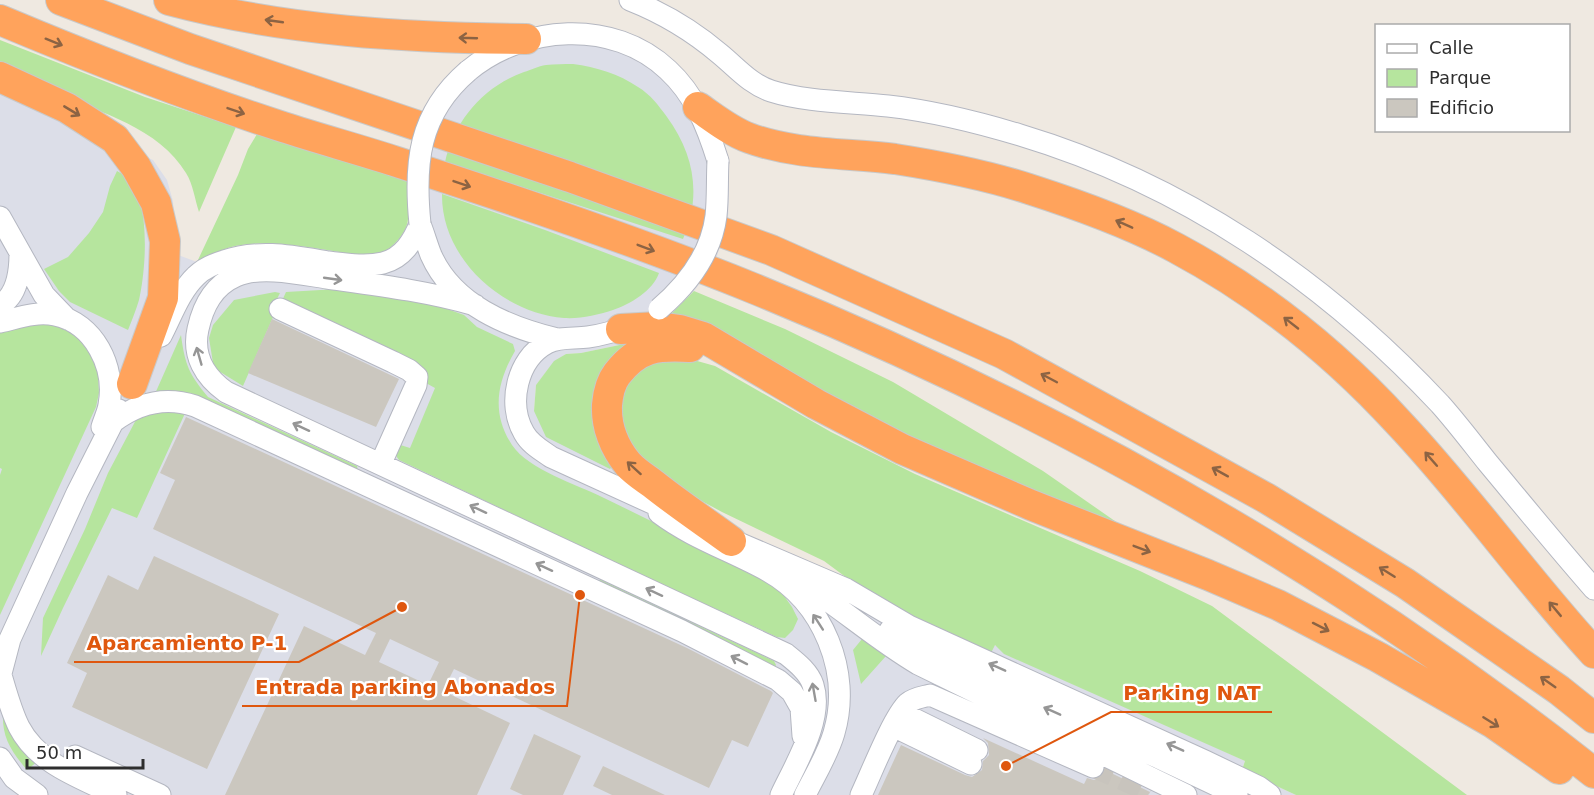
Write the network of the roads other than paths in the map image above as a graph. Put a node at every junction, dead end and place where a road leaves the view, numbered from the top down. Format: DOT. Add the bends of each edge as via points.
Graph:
graph roads {
  1 [pos="61,0"];
  2 [pos="169,0"];
  3 [pos="630,0"];
  4 [pos="0,20"];
  5 [pos="526,39"];
  6 [pos="0,77"];
  7 [pos="698,107"];
  8 [pos="0,218"];
  9 [pos="420,224"];
  10 [pos="20,253"];
  11 [pos="41,289"];
  12 [pos="0,305"];
  13 [pos="475,305"];
  14 [pos="280,309"];
  15 [pos="0,314"];
  16 [pos="69,320"];
  17 [pos="0,322"];
  18 [pos="621,329"];
  19 [pos="557,339"];
  20 [pos="132,384"];
  21 [pos="113,422"];
  22 [pos="384,465"];
  23 [pos="979,483"];
  24 [pos="361,489"];
  25 [pos="77,493"];
  26 [pos="644,498"];
  27 [pos="434,523"];
  28 [pos="732,541"];
  29 [pos="1594,589"];
  30 [pos="1594,653"];
  31 [pos="2,662"];
  32 [pos="900,716"];
  33 [pos="1594,718"];
  34 [pos="803,749"];
  35 [pos="976,753"];
  36 [pos="75,756"];
  37 [pos="0,758"];
  38 [pos="1093,767"];
  39 [pos="1594,773"];
  40 [pos="1243,784"];
  41 [pos="1169,793"];
  42 [pos="1594,794"];
  43 [pos="37,795"];
  44 [pos="116,795"];
  45 [pos="160,795"];
  46 [pos="781,795"];
  47 [pos="805,795"];
  48 [pos="861,795"];
  33 -- 1 [label="highway, one-way" via="1405,583 1266,498 1004,354 771,250 570,177 189,49"];
  5 -- 2 [label="highway, one-way" via="317,27"];
  3 -- 29 [label="street" via="676,21 747,80 771,91 893,106 1019,134 1087,157 1178,200 1246,240 1333,302 1442,406"];
  4 -- 39 [label="highway, one-way" via="285,128 464,184 666,255 755,289 968,382 1145,475 1319,577 1493,696"];
  5 -- 7 [label="street" via="551,34 596,34 634,46 668,69"];
  5 -- 9 [label="street, bridge" via="483,58 443,96 420,150 416,188"];
  6 -- 20 [label="highway, one-way" via="67,108 115,139 156,202 165,241 163,298"];
  7 -- 18 [label="street, bridge" via="718,160 716,218 708,244 680,291 641,321"];
  30 -- 7 [label="highway, one-way" via="1423,450 1355,377 1291,322 1223,275 1174,247 1103,215 1028,189 984,176 896,160 781,147 748,138"];
  8 -- 10 [label="street"];
  9 -- 13 [label="street" via="432,256 449,282"];
  9 -- 20 [label="street" via="413,241 384,263 354,266 272,254 242,255 212,265 196,275"];
  10 -- 11 [label="street"];
  10 -- 12 [label="street" via="15,287"];
  11 -- 15 [label="street" via="36,303"];
  11 -- 16 [label="street"];
  13 -- 19 [label="street" via="510,326"];
  22 -- 13 [label="street, one-way" via="226,392 209,378 196,347 206,302 225,281 254,271 402,288"];
  14 -- 22 [label="street" via="417,376"];
  16 -- 17 [label="street" via="34,314"];
  16 -- 25 [label="street" via="101,350 110,383 109,404"];
  18 -- 19 [label="street"];
  18 -- 23 [label="highway" via="658,327 703,337 816,404"];
  19 -- 26 [label="street" via="532,355 521,374 515,394 523,432 551,457"];
  20 -- 21 [label="street"];
  21 -- 24 [label="street" via="141,406 185,402"];
  21 -- 25 [label="street"];
  22 -- 24 [label="street"];
  22 -- 27 [label="street" via="440,497 443,502"];
  34 -- 22 [label="street, one-way" via="814,720 816,699 813,683 786,654"];
  28 -- 23 [label="highway, one-way" via="628,465 609,431 607,397 613,380 640,352 660,346 689,347 717,357 826,420 927,465"];
  23 -- 42 [label="highway, one-way" via="1278,605 1493,723"];
  24 -- 27 [label="street"];
  25 -- 31 [label="street"];
  26 -- 28 [label="street"];
  47 -- 26 [label="street, one-way" via="834,735 839,711 837,667 825,633 803,600 778,578 679,527"];
  34 -- 27 [label="street, one-way" via="801,708 792,692 778,680 682,631 582,591"];
  40 -- 28 [label="street, one-way" via="969,674 903,638 817,577"];
  28 -- 41 [label="street" via="815,591 890,648"];
  31 -- 44 [label="street" via="11,710 34,748 58,767"];
  32 -- 35 [label="street"];
  32 -- 38 [label="street" via="919,698 930,695"];
  32 -- 48 [label="street"];
  34 -- 46 [label="street"];
  36 -- 45 [label="street"];
  37 -- 43 [label="street" via="14,778"];
}
